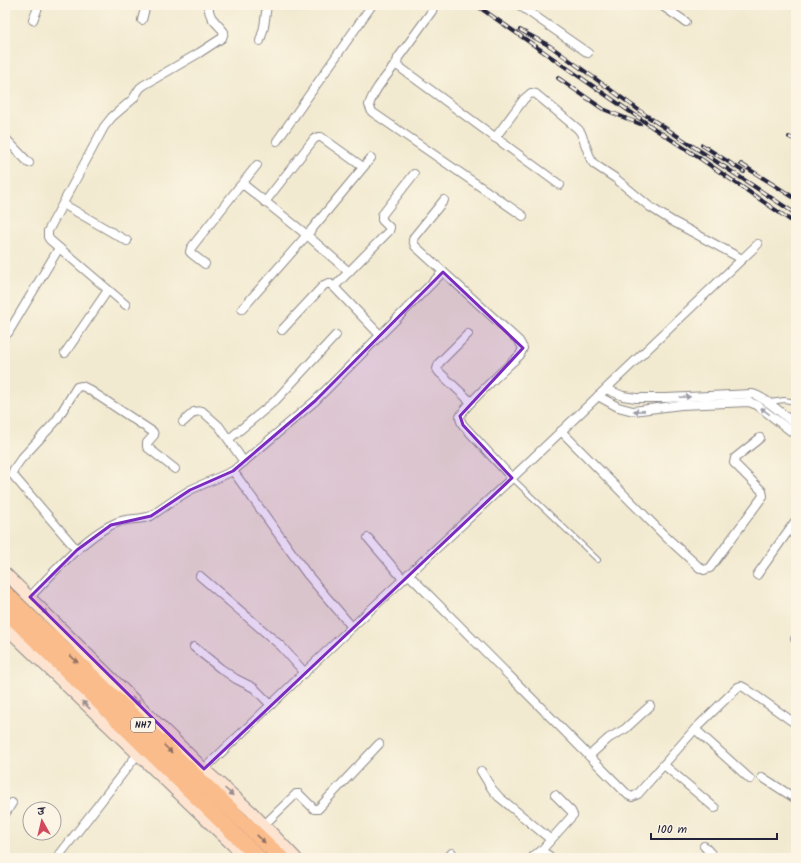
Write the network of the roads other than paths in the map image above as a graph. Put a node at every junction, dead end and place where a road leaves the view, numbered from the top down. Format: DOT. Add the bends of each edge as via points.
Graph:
graph roads {
  1 [pos="39,5"];
  2 [pos="146,5"];
  3 [pos="209,5"];
  4 [pos="267,5"];
  5 [pos="372,5"];
  6 [pos="434,5"];
  7 [pos="519,5"];
  8 [pos="661,5"];
  9 [pos="33,20"];
  10 [pos="142,20"];
  11 [pos="686,22"];
  12 [pos="260,41"];
  13 [pos="588,53"];
  14 [pos="397,62"];
  15 [pos="5,138"];
  16 [pos="495,138"];
  17 [pos="277,141"];
  18 [pos="371,158"];
  19 [pos="30,163"];
  20 [pos="257,165"];
  21 [pos="363,167"];
  22 [pos="414,174"];
  23 [pos="241,185"];
  24 [pos="560,185"];
  25 [pos="444,200"];
  26 [pos="266,202"];
  27 [pos="63,204"];
  28 [pos="523,216"];
  29 [pos="307,235"];
  30 [pos="127,241"];
  31 [pos="758,244"];
  32 [pos="60,248"];
  33 [pos="742,259"];
  34 [pos="205,264"];
  35 [pos="349,272"];
  36 [pos="443,272"];
  37 [pos="334,287"];
  38 [pos="108,290"];
  39 [pos="126,305"];
  40 [pos="242,309"];
  41 [pos="282,330"];
  42 [pos="8,332"];
  43 [pos="468,334"];
  44 [pos="336,335"];
  45 [pos="380,335"];
  46 [pos="65,353"];
  47 [pos="606,389"];
  48 [pos="598,396"];
  49 [pos="754,398"];
  50 [pos="471,402"];
  51 [pos="768,402"];
  52 [pos="796,402"];
  53 [pos="183,422"];
  54 [pos="796,425"];
  55 [pos="561,432"];
  56 [pos="796,435"];
  57 [pos="760,438"];
  58 [pos="229,439"];
  59 [pos="244,462"];
  60 [pos="174,469"];
  61 [pos="233,471"];
  62 [pos="512,478"];
  63 [pos="796,520"];
  64 [pos="368,538"];
  65 [pos="77,550"];
  66 [pos="598,560"];
  67 [pos="5,573"];
  68 [pos="757,575"];
  69 [pos="200,576"];
  70 [pos="406,576"];
  71 [pos="5,593"];
  72 [pos="30,597"];
  73 [pos="5,610"];
  74 [pos="5,627"];
  75 [pos="352,628"];
  76 [pos="194,647"];
  77 [pos="305,672"];
  78 [pos="271,705"];
  79 [pos="650,706"];
  80 [pos="796,724"];
  81 [pos="695,728"];
  82 [pos="379,744"];
  83 [pos="137,755"];
  84 [pos="589,756"];
  85 [pos="664,765"];
  86 [pos="204,769"];
  87 [pos="481,771"];
  88 [pos="762,777"];
  89 [pos="750,779"];
  90 [pos="555,795"];
  91 [pos="796,799"];
  92 [pos="12,803"];
  93 [pos="715,808"];
  94 [pos="5,814"];
  95 [pos="264,825"];
  96 [pos="550,839"];
  97 [pos="704,846"];
  98 [pos="540,852"];
  99 [pos="57,858"];
  100 [pos="246,858"];
  101 [pos="259,858"];
  102 [pos="281,858"];
  103 [pos="296,858"];
  104 [pos="532,858"];
  105 [pos="552,858"];
  106 [pos="715,858"];
  1 -- 9 [label="street"];
  2 -- 10 [label="street"];
  3 -- 27 [label="street" via="210,16 224,32 222,38 148,82 112,117 101,132"];
  4 -- 12 [label="street"];
  5 -- 17 [label="street"];
  6 -- 14 [label="street"];
  7 -- 13 [label="street"];
  8 -- 11 [label="street"];
  14 -- 16 [label="street" via="400,69"];
  14 -- 28 [label="street" via="375,92 369,105 372,112"];
  15 -- 19 [label="street"];
  16 -- 24 [label="street"];
  16 -- 33 [label="street" via="524,99 531,93 536,94 578,129 594,164 650,207"];
  18 -- 21 [label="street"];
  20 -- 23 [label="street"];
  21 -- 26 [label="street" via="336,146 318,137"];
  21 -- 29 [label="street"];
  22 -- 35 [label="street" via="382,215 382,220 390,228 389,231"];
  23 -- 26 [label="street"];
  23 -- 34 [label="street" via="190,248 190,252"];
  25 -- 36 [label="street" via="413,240 415,246"];
  26 -- 29 [label="street"];
  27 -- 30 [label="street"];
  27 -- 32 [label="street" via="47,234"];
  29 -- 35 [label="street"];
  29 -- 40 [label="street"];
  31 -- 33 [label="street"];
  32 -- 38 [label="street"];
  32 -- 42 [label="street"];
  33 -- 47 [label="street"];
  35 -- 37 [label="street"];
  36 -- 45 [label="street"];
  36 -- 50 [label="street" via="523,348 520,355"];
  37 -- 41 [label="street" via="329,283 324,285"];
  37 -- 45 [label="street"];
  38 -- 39 [label="street"];
  38 -- 46 [label="street"];
  43 -- 50 [label="street" via="439,363 437,369"];
  44 -- 58 [label="street" via="275,401"];
  45 -- 59 [label="street" via="315,401"];
  47 -- 48 [label="street"];
  47 -- 49 [label="street, one-way" via="636,398 739,394"];
  49 -- 48 [label="street, one-way" via="749,402 681,405 633,411 618,407"];
  48 -- 55 [label="street"];
  49 -- 51 [label="street"];
  56 -- 49 [label="street, one-way"];
  50 -- 62 [label="street" via="462,413 460,421"];
  51 -- 52 [label="lane"];
  51 -- 54 [label="street"];
  53 -- 58 [label="street" via="194,412 202,411"];
  55 -- 57 [label="street" via="665,536 704,570 710,568 763,496 762,491 734,463 735,458"];
  55 -- 62 [label="street"];
  58 -- 59 [label="street"];
  59 -- 61 [label="street"];
  60 -- 65 [label="street" via="147,447 147,443 154,435 153,432 88,389 77,387 56,421 21,459 12,474"];
  61 -- 65 [label="street" via="190,490 147,518 126,520 111,525"];
  61 -- 75 [label="street" via="307,574"];
  62 -- 66 [label="lane"];
  62 -- 70 [label="street"];
  63 -- 68 [label="street"];
  64 -- 70 [label="street"];
  65 -- 72 [label="street"];
  67 -- 72 [label="street"];
  69 -- 77 [label="street" via="281,646"];
  70 -- 75 [label="street"];
  70 -- 84 [label="street"];
  71 -- 102 [label="highway, NH7, one-way"];
  72 -- 86 [label="street, one-way"];
  73 -- 101 [label="highway, NH7"];
  83 -- 74 [label="street, one-way"];
  75 -- 77 [label="street"];
  76 -- 78 [label="street" via="236,679 254,688"];
  77 -- 78 [label="street"];
  78 -- 86 [label="street"];
  79 -- 84 [label="street" via="626,729 609,738"];
  80 -- 81 [label="street" via="741,686 735,688"];
  81 -- 85 [label="street"];
  81 -- 89 [label="street"];
  82 -- 95 [label="street" via="318,809 314,809 296,794"];
  83 -- 99 [label="street"];
  83 -- 100 [label="street"];
  84 -- 85 [label="street" via="632,797 638,794"];
  85 -- 93 [label="street"];
  86 -- 95 [label="street, one-way"];
  87 -- 96 [label="street" via="499,797"];
  88 -- 91 [label="street"];
  90 -- 96 [label="street" via="572,815"];
  92 -- 94 [label="street"];
  95 -- 103 [label="street"];
  96 -- 98 [label="street"];
  97 -- 106 [label="street"];
  98 -- 104 [label="street"];
  98 -- 105 [label="street"];
}
